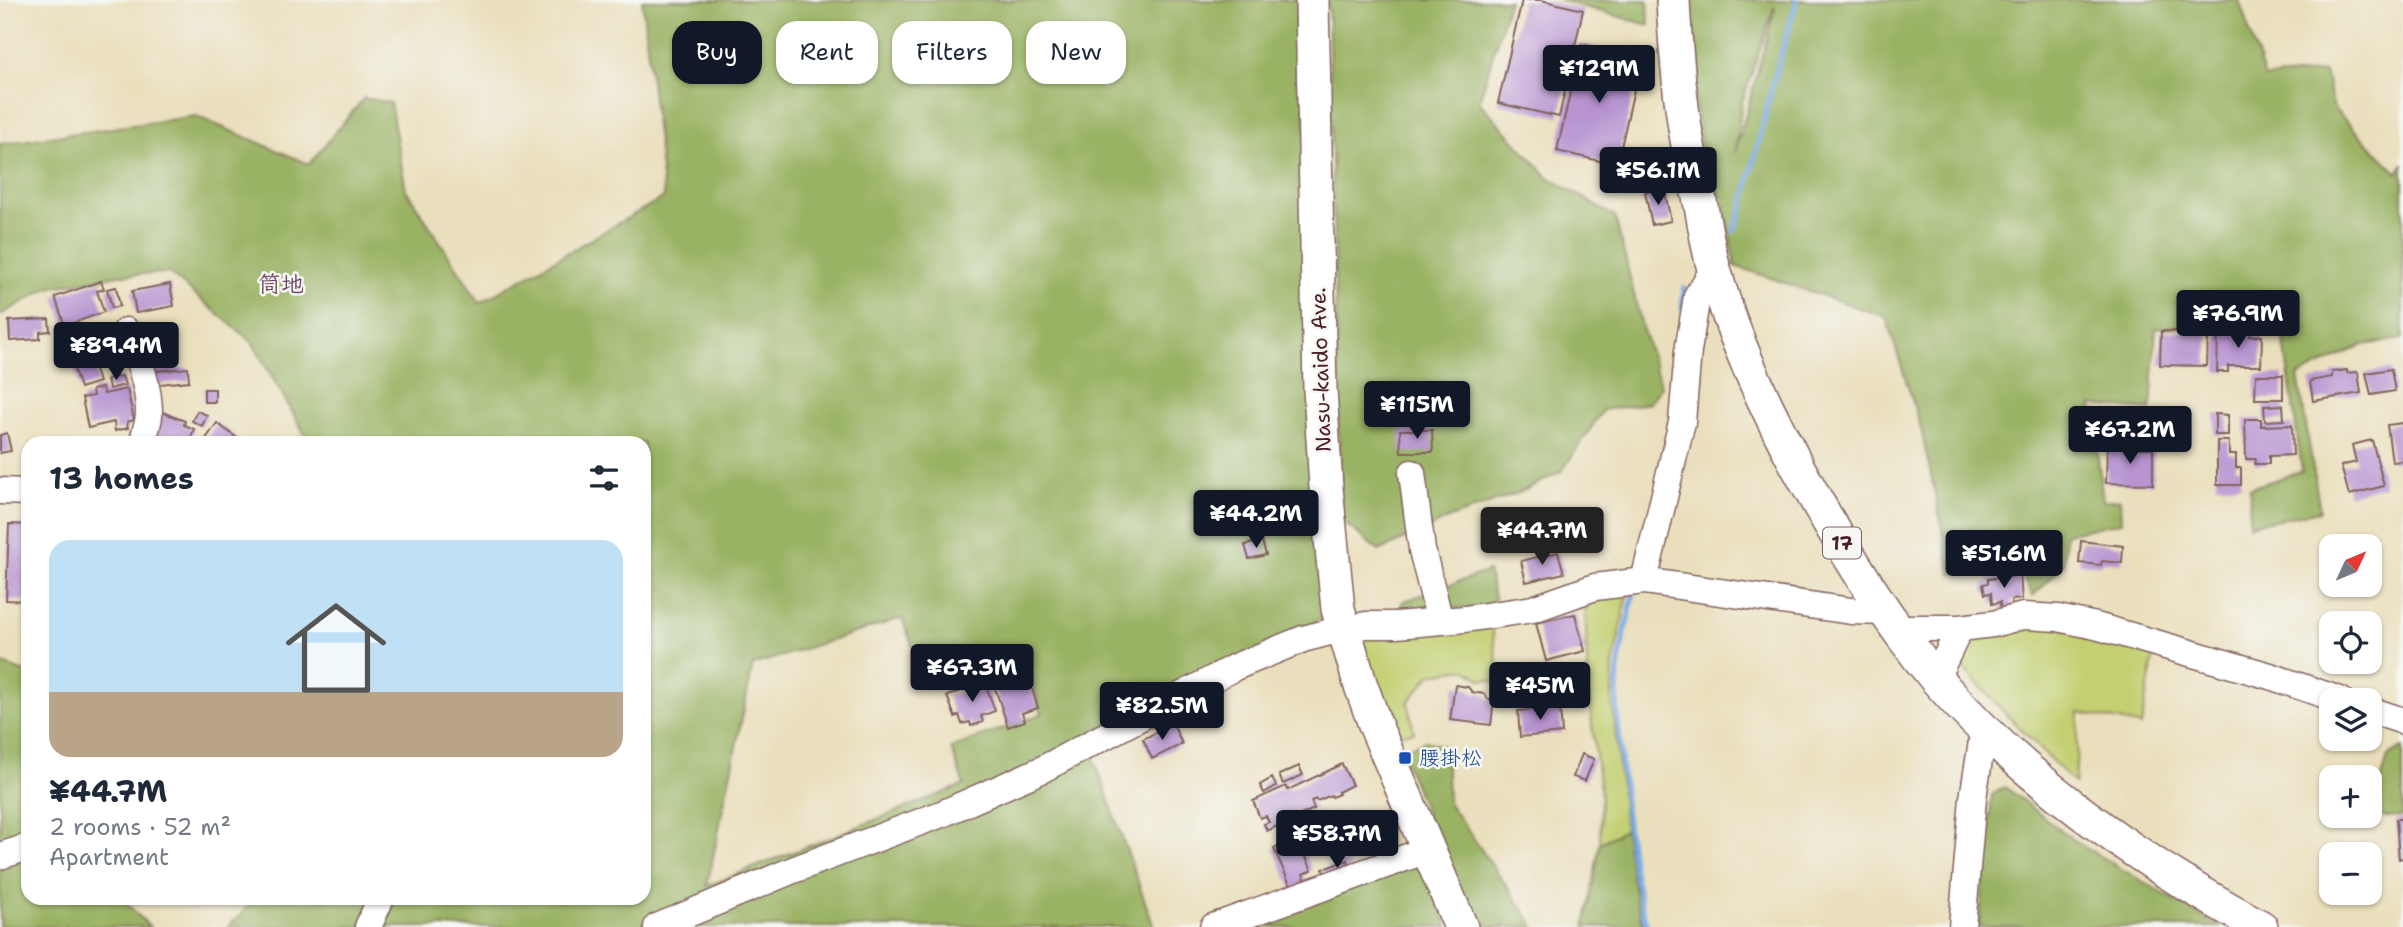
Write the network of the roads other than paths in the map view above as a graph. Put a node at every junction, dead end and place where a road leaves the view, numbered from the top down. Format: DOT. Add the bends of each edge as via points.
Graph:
graph roads {
  1 [pos="1312,0"];
  2 [pos="1673,0"];
  3 [pos="1714,269"];
  4 [pos="126,331"];
  5 [pos="145,436"];
  6 [pos="1412,473"];
  7 [pos="0,491"];
  8 [pos="21,492"];
  9 [pos="1644,581"];
  10 [pos="1892,620"];
  11 [pos="1440,621"];
  12 [pos="1960,628"];
  13 [pos="1342,629"];
  14 [pos="1936,678"];
  15 [pos="2319,693"];
  16 [pos="2382,714"];
  17 [pos="2403,721"];
  18 [pos="1984,729"];
  19 [pos="21,849"];
  20 [pos="1427,850"];
  21 [pos="0,856"];
  22 [pos="378,905"];
  23 [pos="368,927"];
  24 [pos="657,927"];
  25 [pos="1213,927"];
  26 [pos="1461,927"];
  27 [pos="1962,927"];
  28 [pos="2261,927"];
  1 -- 13 [label="main road, Nasu-kaido Ave." via="1320,389"];
  2 -- 3 [label="main road, 17" via="1684,124"];
  3 -- 9 [label="street" via="1697,296 1682,422"];
  3 -- 10 [label="main road, 17" via="1780,435"];
  4 -- 5 [label="street" via="141,367 149,416"];
  6 -- 11 [label="street" via="1422,550"];
  7 -- 8 [label="street"];
  9 -- 10 [label="street"];
  9 -- 11 [label="street" via="1595,587 1533,608"];
  10 -- 12 [label="street"];
  10 -- 14 [label="main road, 17"];
  11 -- 13 [label="street"];
  12 -- 14 [label="street"];
  12 -- 15 [label="street" via="2023,616 2058,618"];
  13 -- 20 [label="main road, Nasu-kaido Ave."];
  13 -- 24 [label="street" via="1303,639 1235,667 1041,770 944,813"];
  14 -- 18 [label="main road, 17"];
  16 -- 17 [label="street"];
  18 -- 27 [label="street"];
  18 -- 28 [label="main road, 17" via="2076,809 2139,855"];
  19 -- 21 [label="street"];
  20 -- 25 [label="street"];
  20 -- 26 [label="main road, Nasu-kaido Ave."];
  22 -- 23 [label="street"];
}
